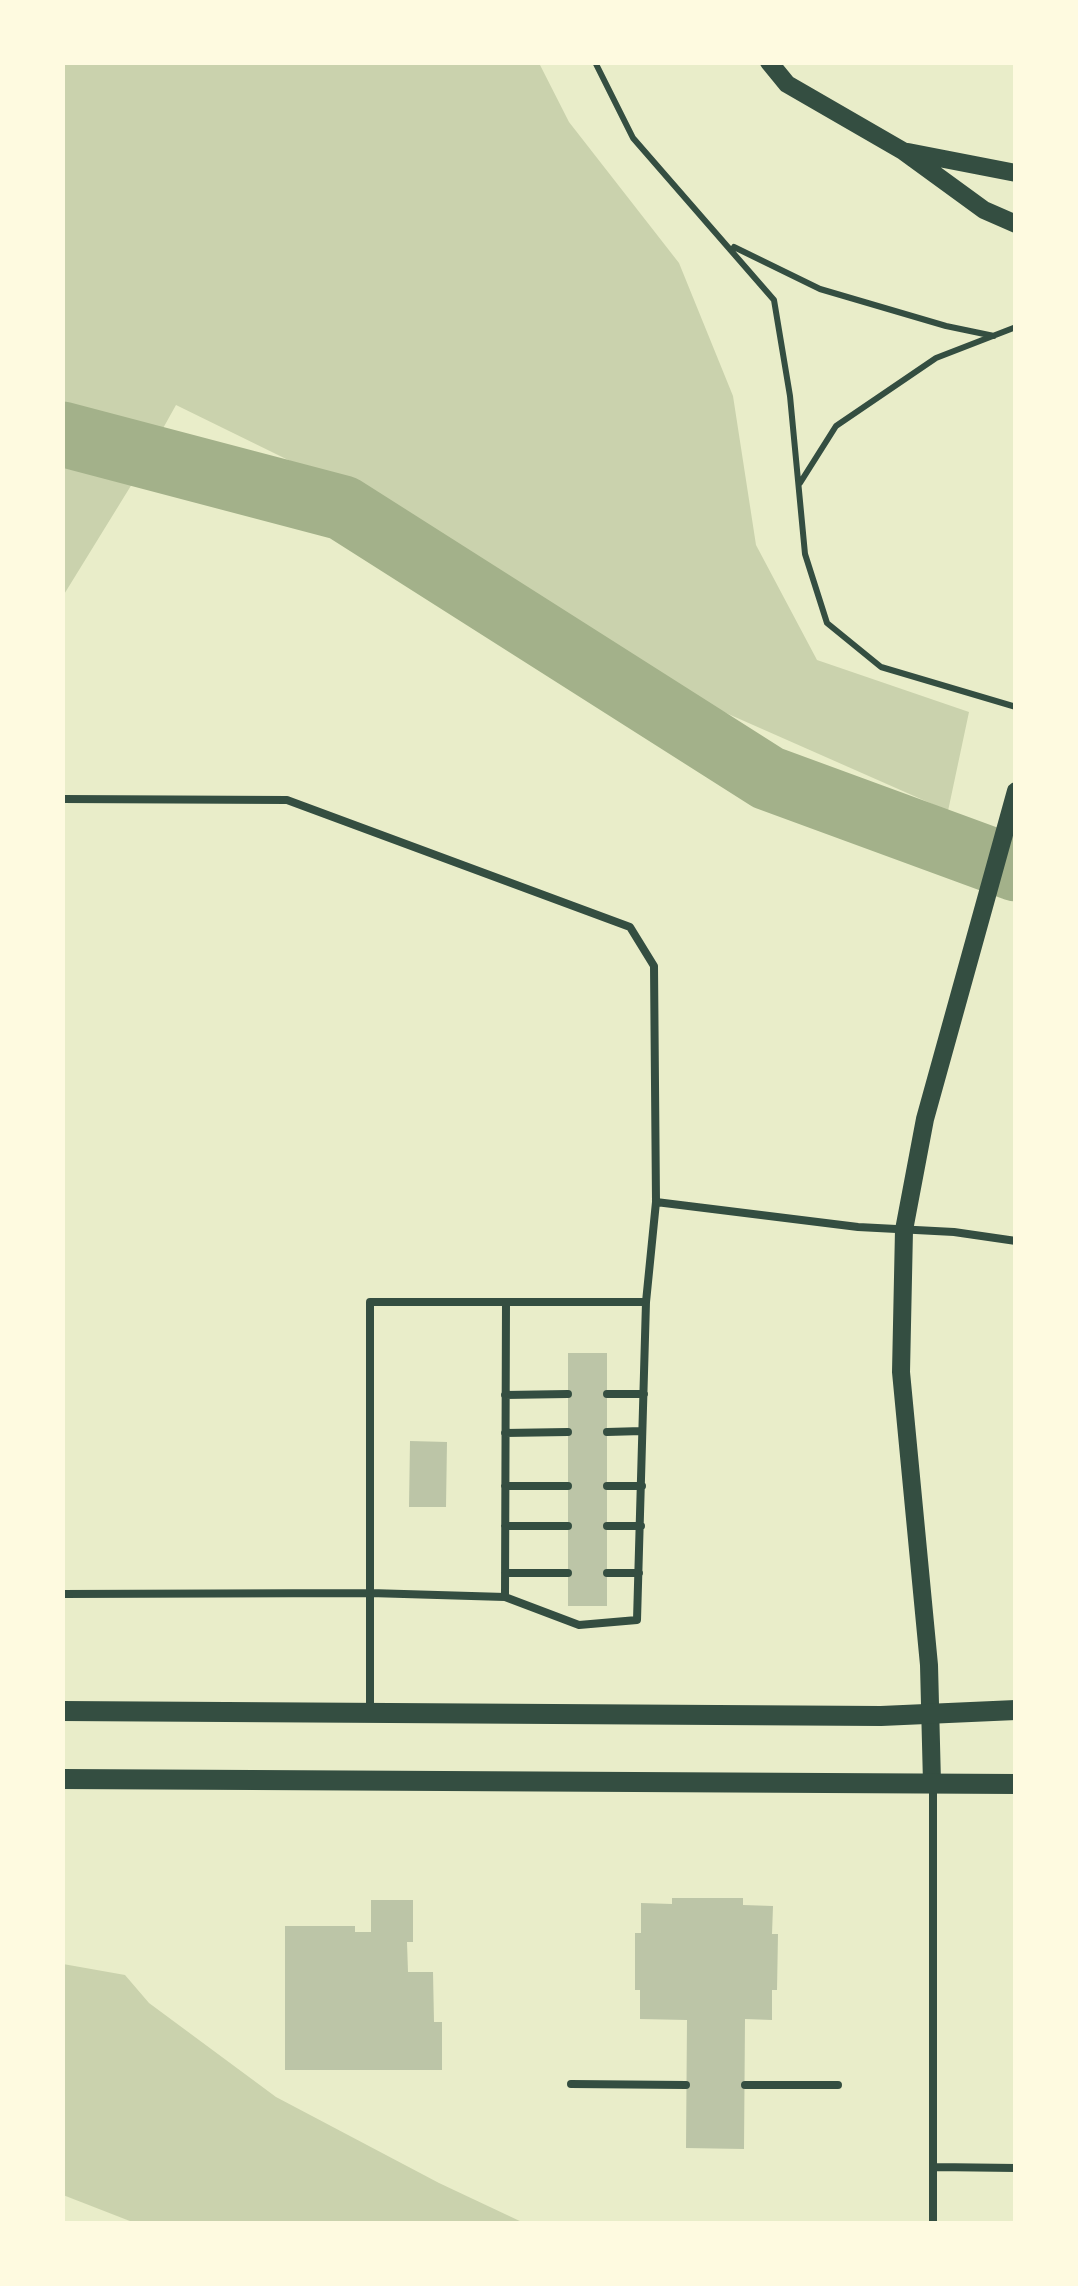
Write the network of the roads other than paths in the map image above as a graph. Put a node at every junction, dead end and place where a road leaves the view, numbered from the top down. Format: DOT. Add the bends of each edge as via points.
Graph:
graph roads {
  1 [pos="769,62"];
  2 [pos="903,151"];
  3 [pos="1016,173"];
  4 [pos="1016,224"];
  5 [pos="1016,791"];
  6 [pos="62,799"];
  7 [pos="656,1202"];
  8 [pos="904,1230"];
  9 [pos="1016,1241"];
  10 [pos="506,1302"];
  11 [pos="646,1302"];
  12 [pos="568,1394"];
  13 [pos="608,1394"];
  14 [pos="644,1394"];
  15 [pos="505,1395"];
  16 [pos="642,1431"];
  17 [pos="568,1432"];
  18 [pos="608,1432"];
  19 [pos="505,1433"];
  20 [pos="505,1486"];
  21 [pos="568,1486"];
  22 [pos="607,1486"];
  23 [pos="642,1486"];
  24 [pos="505,1526"];
  25 [pos="568,1526"];
  26 [pos="607,1526"];
  27 [pos="641,1526"];
  28 [pos="505,1572"];
  29 [pos="568,1572"];
  30 [pos="607,1572"];
  31 [pos="639,1573"];
  32 [pos="370,1593"];
  33 [pos="62,1594"];
  34 [pos="505,1597"];
  35 [pos="1016,1710"];
  36 [pos="62,1711"];
  37 [pos="370,1712"];
  38 [pos="932,1715"];
  39 [pos="62,1780"];
  40 [pos="932,1784"];
  41 [pos="1016,1784"];
  42 [pos="571,2084"];
  43 [pos="686,2085"];
  44 [pos="745,2085"];
  45 [pos="838,2085"];
  46 [pos="934,2167"];
  47 [pos="1016,2168"];
  48 [pos="934,2224"];
  1 -- 2 [label="street" via="787,84"];
  2 -- 3 [label="street"];
  2 -- 4 [label="street" via="984,210"];
  5 -- 8 [label="street" via="925,1119"];
  6 -- 7 [label="lane" via="287,800 630,927 654,966"];
  7 -- 8 [label="lane"];
  7 -- 11 [label="lane"];
  8 -- 9 [label="lane"];
  8 -- 38 [label="street" via="901,1372"];
  10 -- 11 [label="lane"];
  10 -- 15 [label="lane"];
  10 -- 32 [label="lane" via="370,1302"];
  11 -- 14 [label="lane"];
  12 -- 15 [label="lane"];
  13 -- 14 [label="lane"];
  14 -- 16 [label="lane"];
  15 -- 19 [label="lane"];
  16 -- 18 [label="lane"];
  16 -- 23 [label="lane"];
  17 -- 19 [label="lane"];
  19 -- 20 [label="lane"];
  20 -- 21 [label="lane"];
  20 -- 24 [label="lane"];
  22 -- 23 [label="lane"];
  23 -- 27 [label="lane"];
  24 -- 25 [label="lane"];
  24 -- 28 [label="lane"];
  26 -- 27 [label="lane"];
  27 -- 31 [label="lane"];
  28 -- 29 [label="lane"];
  28 -- 34 [label="lane"];
  30 -- 31 [label="lane"];
  31 -- 34 [label="lane" via="637,1620 579,1625"];
  32 -- 33 [label="lane"];
  32 -- 34 [label="lane"];
  32 -- 37 [label="lane"];
  35 -- 38 [label="main road"];
  36 -- 37 [label="main road"];
  37 -- 38 [label="main road"];
  38 -- 40 [label="street"];
  39 -- 40 [label="main road"];
  40 -- 41 [label="main road"];
  40 -- 46 [label="lane"];
  42 -- 43 [label="lane"];
  44 -- 45 [label="lane"];
  46 -- 47 [label="lane"];
  46 -- 48 [label="lane"];
}
